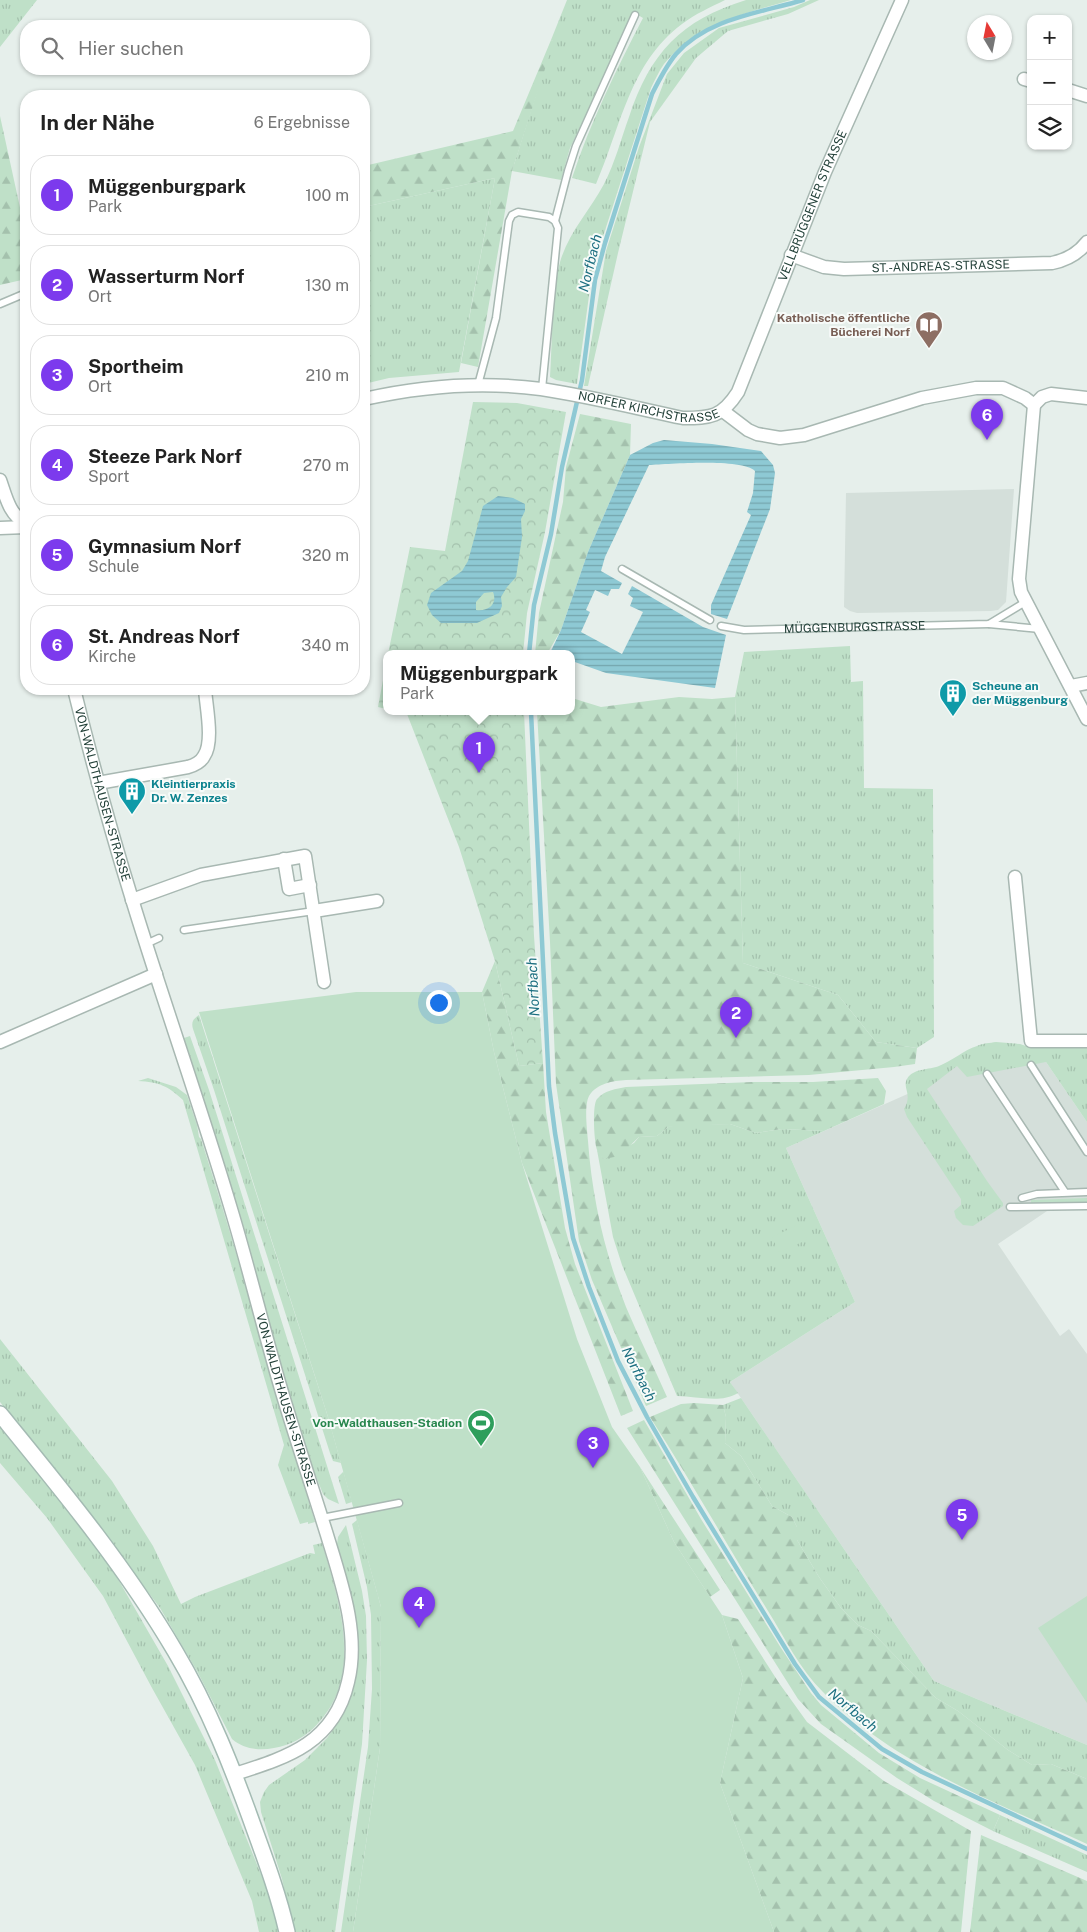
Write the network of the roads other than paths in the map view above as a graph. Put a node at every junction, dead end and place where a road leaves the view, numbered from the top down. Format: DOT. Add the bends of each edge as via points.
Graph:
graph roads {
  1 [pos="902,0"];
  2 [pos="635,15"];
  3 [pos="1072,91"];
  4 [pos="1087,96"];
  5 [pos="555,221"];
  6 [pos="1087,242"];
  7 [pos="791,255"];
  8 [pos="20,296"];
  9 [pos="0,304"];
  10 [pos="478,385"];
  11 [pos="542,389"];
  12 [pos="370,398"];
  13 [pos="1087,398"];
  14 [pos="1034,405"];
  15 [pos="723,411"];
  16 [pos="0,480"];
  17 [pos="20,520"];
  18 [pos="20,526"];
  19 [pos="0,528"];
  20 [pos="622,569"];
  21 [pos="1027,601"];
  22 [pos="710,620"];
  23 [pos="989,624"];
  24 [pos="721,626"];
  25 [pos="1041,629"];
  26 [pos="1087,684"];
  27 [pos="1071,686"];
  28 [pos="76,695"];
  29 [pos="205,695"];
  30 [pos="1087,720"];
  31 [pos="98,783"];
  32 [pos="284,859"];
  33 [pos="1015,877"];
  34 [pos="310,886"];
  35 [pos="132,900"];
  36 [pos="377,901"];
  37 [pos="314,911"];
  38 [pos="184,930"];
  39 [pos="159,938"];
  40 [pos="146,944"];
  41 [pos="156,974"];
  42 [pos="324,982"];
  43 [pos="1087,1041"];
  44 [pos="0,1042"];
  45 [pos="1031,1065"];
  46 [pos="986,1074"];
  47 [pos="1087,1152"];
  48 [pos="1065,1192"];
  49 [pos="1087,1192"];
  50 [pos="1022,1198"];
  51 [pos="1010,1206"];
  52 [pos="1087,1206"];
  53 [pos="0,1414"];
  54 [pos="398,1503"];
  55 [pos="322,1518"];
  56 [pos="235,1774"];
  57 [pos="287,1932"];
  1 -- 7 [label="street, VELLBRÜGGENER STRASSE"];
  2 -- 5 [label="lane" via="576,146"];
  3 -- 4 [label="street"];
  5 -- 10 [label="lane" via="518,212 509,221 496,318"];
  5 -- 11 [label="lane" via="557,241"];
  6 -- 7 [label="street, ST.-ANDREAS-STRASSE" via="1074,255 1052,263 839,269"];
  7 -- 15 [label="street, VELLBRÜGGENER STRASSE" via="738,392"];
  8 -- 9 [label="lane"];
  10 -- 11 [label="street, NORFER KIRCHSTRASSE"];
  10 -- 12 [label="street, NORFER KIRCHSTRASSE" via="426,388"];
  11 -- 15 [label="street, NORFER KIRCHSTRASSE" via="682,418"];
  13 -- 14 [label="street" via="1052,394 1042,397"];
  14 -- 15 [label="street, NORFER KIRCHSTRASSE" via="1003,388 976,388 922,398 804,435 780,438 748,430"];
  14 -- 21 [label="street" via="1019,579 1021,592"];
  16 -- 17 [label="street" via="10,507"];
  18 -- 19 [label="street"];
  20 -- 22 [label="lane"];
  21 -- 23 [label="lane, MÜGGENBURGSTRASSE"];
  21 -- 25 [label="street"];
  23 -- 24 [label="lane, MÜGGENBURGSTRASSE" via="744,630"];
  23 -- 25 [label="lane, MÜGGENBURGSTRASSE"];
  25 -- 27 [label="street"];
  26 -- 27 [label="street"];
  27 -- 30 [label="street"];
  28 -- 31 [label="street, VON-WALDTHAUSEN-STRASSE"];
  29 -- 31 [label="street" via="208,742 205,756 200,761 188,767"];
  31 -- 35 [label="street, VON-WALDTHAUSEN-STRASSE"];
  32 -- 34 [label="street" via="305,856"];
  32 -- 34 [label="street" via="289,889"];
  32 -- 35 [label="street" via="201,875"];
  33 -- 43 [label="street" via="1031,1040"];
  34 -- 37 [label="street"];
  35 -- 40 [label="street, VON-WALDTHAUSEN-STRASSE"];
  36 -- 37 [label="street"];
  37 -- 38 [label="lane"];
  37 -- 42 [label="street"];
  39 -- 40 [label="lane"];
  40 -- 41 [label="street, VON-WALDTHAUSEN-STRASSE"];
  41 -- 44 [label="street"];
  41 -- 55 [label="street, VON-WALDTHAUSEN-STRASSE" via="231,1208 273,1362"];
  45 -- 47 [label="lane"];
  46 -- 48 [label="lane"];
  48 -- 49 [label="lane"];
  48 -- 50 [label="lane"];
  51 -- 52 [label="lane"];
  53 -- 56 [label="main road" via="86,1520 154,1617 197,1691"];
  54 -- 55 [label="lane"];
  55 -- 56 [label="street, VON-WALDTHAUSEN-STRASSE" via="350,1625 351,1662 343,1698 334,1716 309,1744 277,1760"];
  56 -- 57 [label="main road"];
}
